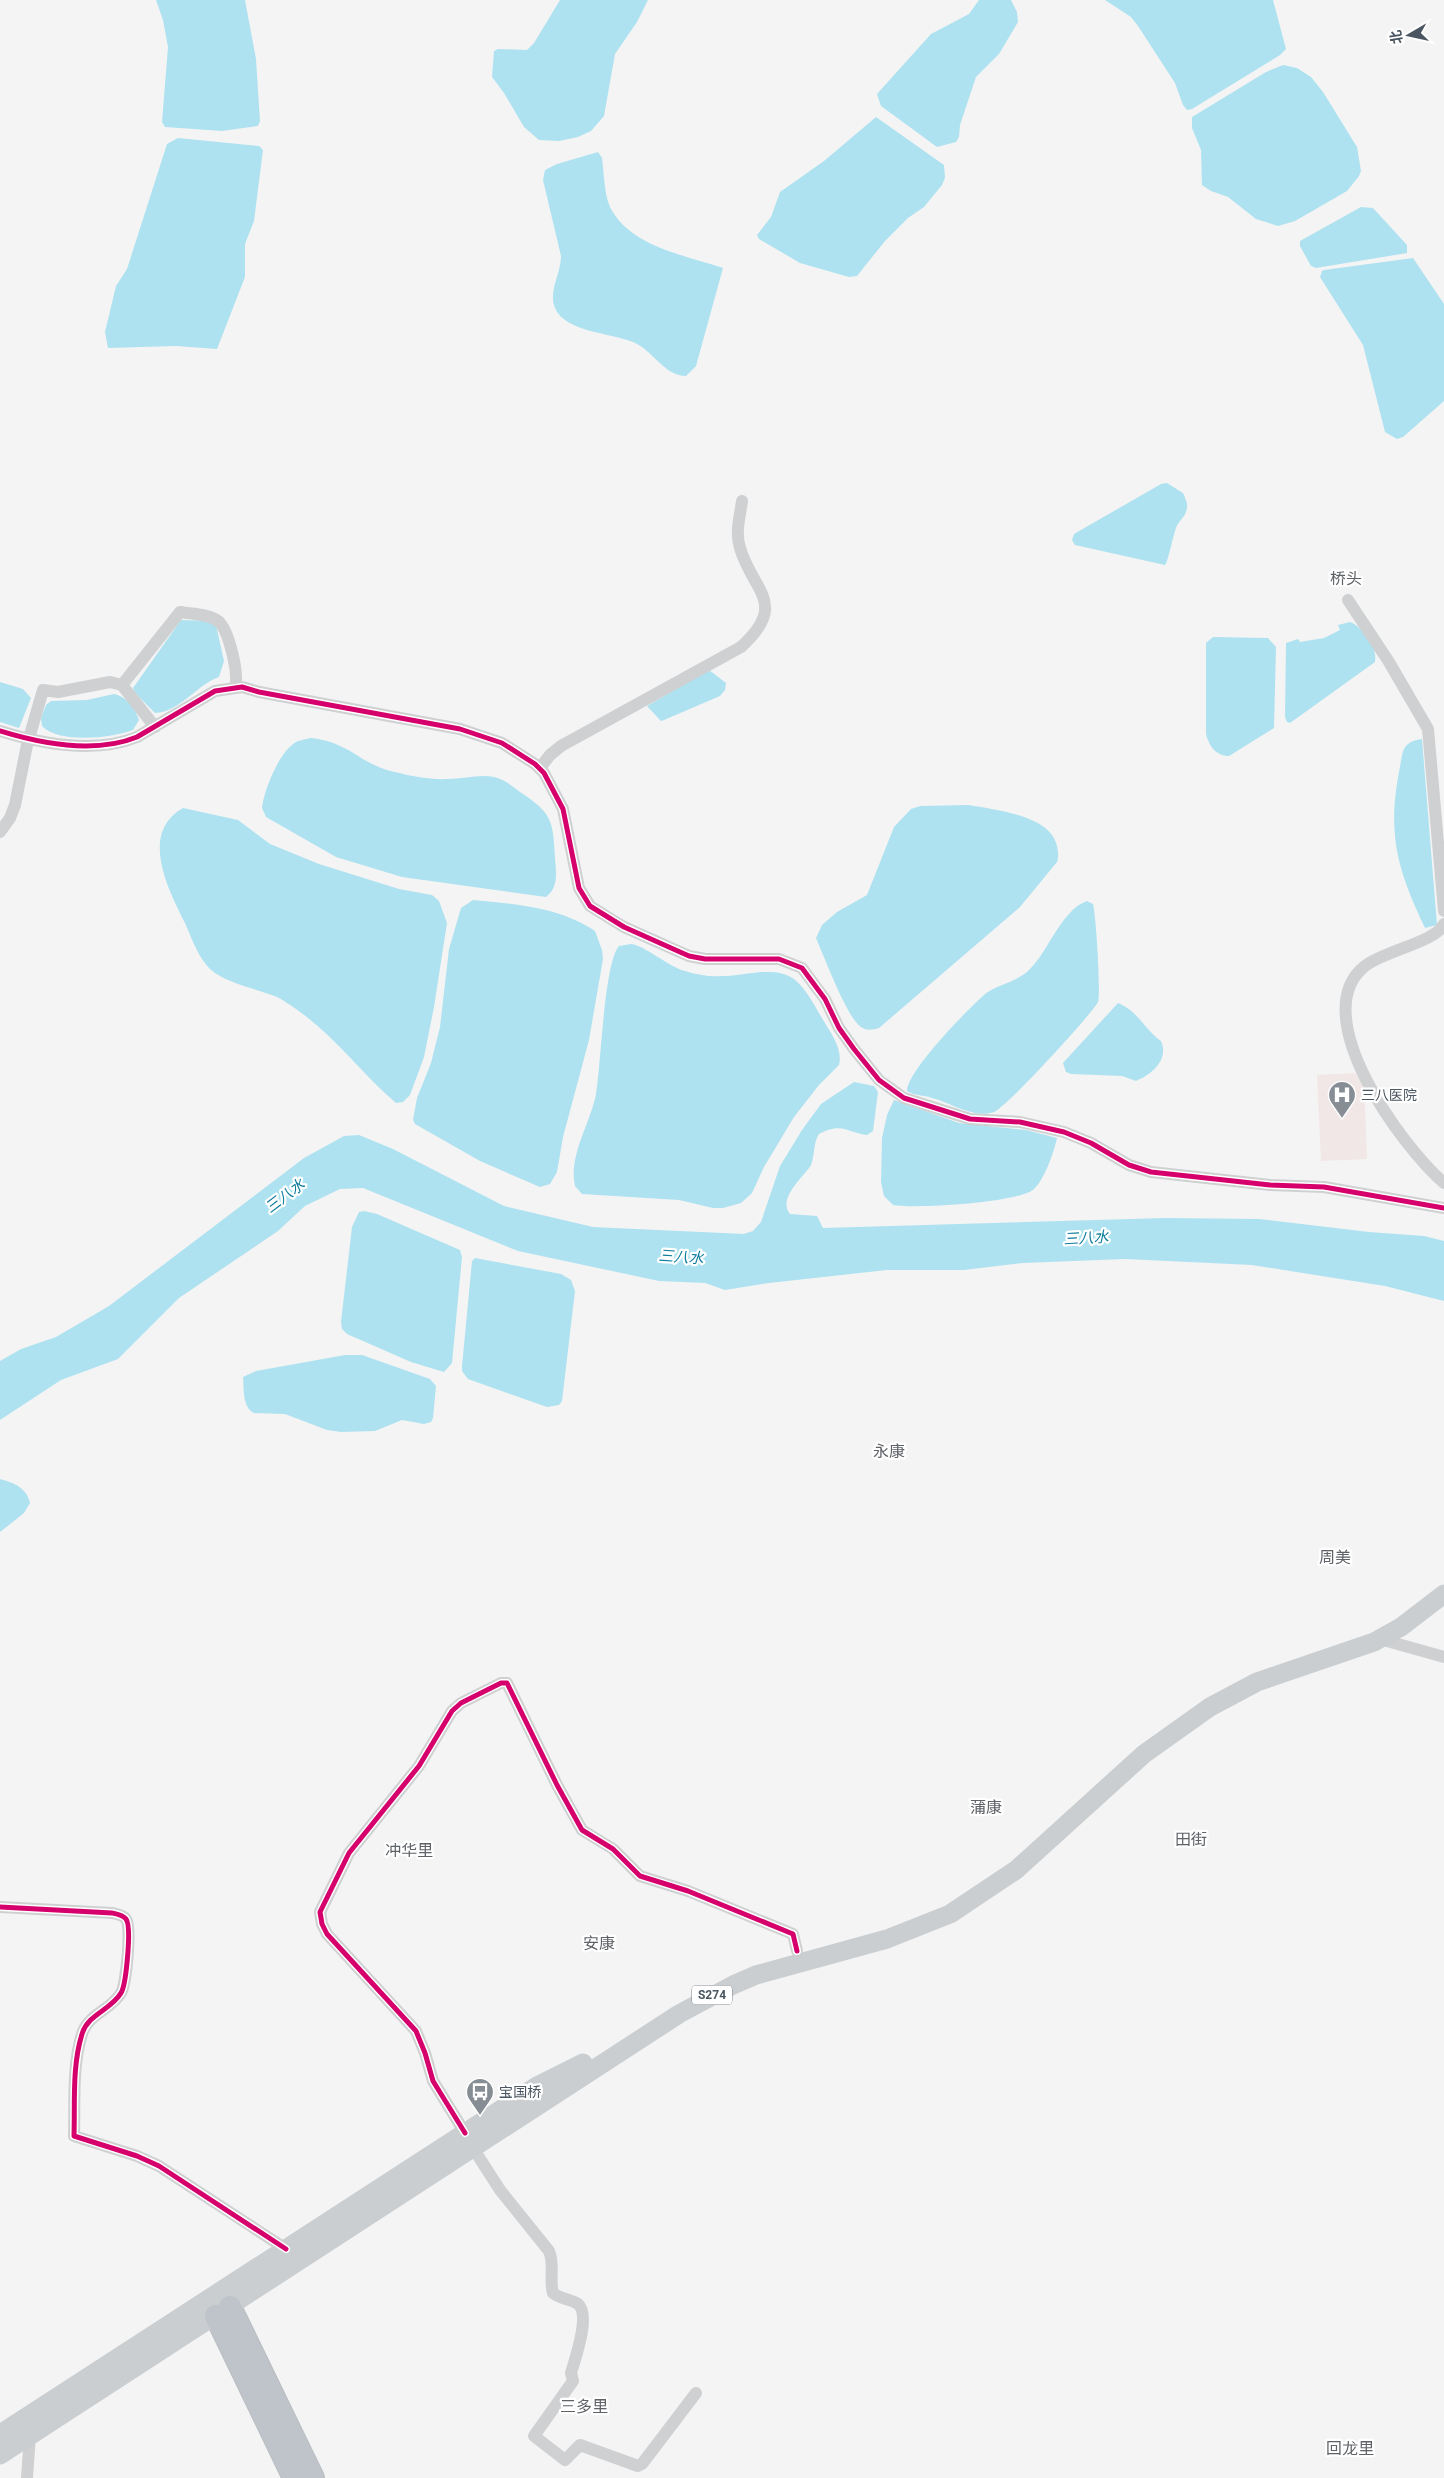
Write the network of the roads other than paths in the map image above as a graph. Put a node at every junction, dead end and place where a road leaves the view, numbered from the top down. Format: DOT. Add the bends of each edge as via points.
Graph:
graph roads {
  1 [pos="742,501"];
  2 [pos="1348,600"];
  3 [pos="122,685"];
  4 [pos="235,687"];
  5 [pos="155,727"];
  6 [pos="0,731"];
  7 [pos="29,738"];
  8 [pos="540,768"];
  9 [pos="0,832"];
  10 [pos="1444,911"];
  11 [pos="1444,924"];
  12 [pos="1444,1183"];
  13 [pos="1444,1208"];
  14 [pos="1444,1580"];
  15 [pos="1444,1594"];
  16 [pos="1380,1640"];
  17 [pos="1444,1657"];
  18 [pos="0,1907"];
  19 [pos="797,1952"];
  20 [pos="469,2141"];
  21 [pos="286,2249"];
  22 [pos="223,2312"];
  23 [pos="696,2393"];
  24 [pos="0,2434"];
  25 [pos="30,2435"];
  26 [pos="0,2455"];
  27 [pos="28,2478"];
  28 [pos="294,2478"];
  29 [pos="313,2478"];
  1 -- 8 [label="street" via="738,528 740,549 763,593 766,606 756,631 741,647 561,746"];
  2 -- 10 [label="street" via="1428,729"];
  3 -- 4 [label="street" via="180,612 210,617 221,624 236,667"];
  3 -- 5 [label="street"];
  3 -- 7 [label="street" via="110,682 58,692 43,690"];
  4 -- 5 [label="street" via="215,691"];
  4 -- 8 [label="street" via="460,729 502,743"];
  5 -- 7 [label="street" via="130,740 96,746"];
  6 -- 7 [label="street"];
  7 -- 9 [label="street" via="15,805"];
  8 -- 13 [label="street" via="563,809 579,888 590,906 624,927 689,956 779,960 802,968 825,999 854,1050 879,1080 904,1098 970,1118 1020,1122 1064,1132 1092,1143 1129,1165 1151,1172 1270,1185 1324,1187"];
  11 -- 12 [label="street" via="1436,934 1376,958 1359,971 1347,993 1344,1009 1358,1060 1380,1103 1414,1154"];
  14 -- 19 [label="main road, S274" via="1407,1610 1370,1632 1253,1672 1204,1697 1137,1746 1009,1862 945,1905 884,1928"];
  15 -- 16 [label="main road, S274" via="1414,1619"];
  16 -- 17 [label="street"];
  16 -- 20 [label="main road, S274" via="1257,1682 1210,1706 1144,1754 1016,1870 950,1914 887,1939 777,1968 733,1985 679,2014"];
  18 -- 21 [label="street" via="112,1913 123,1916 128,1923 124,1988 118,1998 90,2020 82,2033 76,2057 74,2136 159,2166"];
  19 -- 20 [label="main road, S274" via="752,1965 699,1990 574,2069 537,2086"];
  19 -- 20 [label="street" via="793,1934 688,1891 640,1876 613,1849 582,1830 507,1683 461,1703 452,1711 419,1766 349,1853 320,1912 327,1934 416,2031 432,2081"];
  20 -- 21 [label="main road, S274"];
  20 -- 22 [label="main road, S274"];
  20 -- 23 [label="street" via="500,2190 549,2251 553,2293 577,2304 582,2310 583,2325 571,2373 573,2381 534,2436 565,2460 580,2445 638,2466"];
  21 -- 24 [label="main road, S274"];
  22 -- 25 [label="main road, S274"];
  22 -- 28 [label="highway"];
  22 -- 29 [label="highway"];
  25 -- 26 [label="main road, S274"];
  25 -- 27 [label="street"];
}
